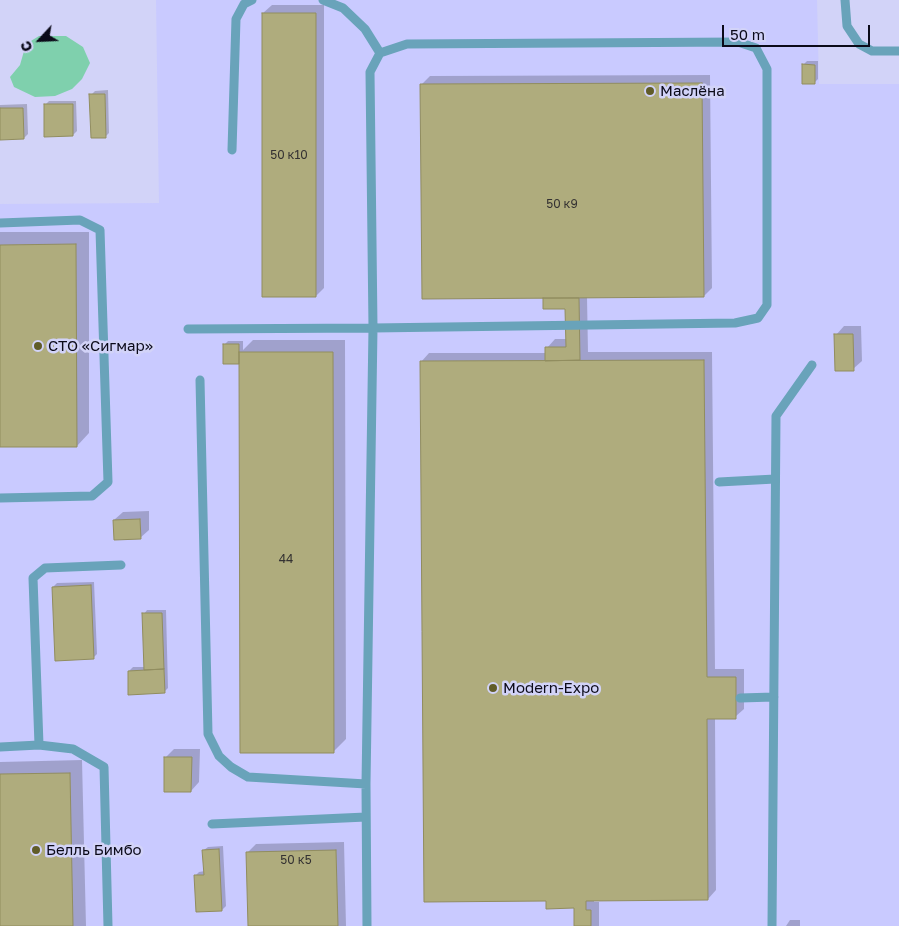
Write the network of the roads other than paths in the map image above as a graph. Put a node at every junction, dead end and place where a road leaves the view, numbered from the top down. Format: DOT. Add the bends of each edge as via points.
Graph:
graph roads {
  1 [pos="252,0"];
  2 [pos="323,0"];
  3 [pos="845,0"];
  4 [pos="899,51"];
  5 [pos="380,53"];
  6 [pos="232,150"];
  7 [pos="0,224"];
  8 [pos="373,328"];
  9 [pos="188,329"];
  10 [pos="812,365"];
  11 [pos="200,380"];
  12 [pos="775,479"];
  13 [pos="720,482"];
  14 [pos="0,498"];
  15 [pos="121,565"];
  16 [pos="774,697"];
  17 [pos="740,698"];
  18 [pos="39,745"];
  19 [pos="0,746"];
  20 [pos="366,784"];
  21 [pos="366,817"];
  22 [pos="212,824"];
  23 [pos="108,926"];
  24 [pos="367,926"];
  25 [pos="772,926"];
  1 -- 6 [label="lane" via="244,4 236,19"];
  2 -- 5 [label="lane" via="343,8 365,29"];
  3 -- 4 [label="lane" via="847,26 859,44 872,51"];
  5 -- 8 [label="lane" via="370,72"];
  5 -- 8 [label="lane" via="407,44 738,42 756,48 767,68 767,305 758,318 735,323"];
  7 -- 14 [label="lane" via="80,220 100,230 108,482 92,496"];
  8 -- 9 [label="lane"];
  8 -- 20 [label="lane"];
  10 -- 12 [label="lane" via="776,416"];
  11 -- 20 [label="lane" via="208,734 219,756 248,777"];
  12 -- 13 [label="lane"];
  12 -- 16 [label="lane"];
  15 -- 18 [label="lane" via="45,568 33,578"];
  16 -- 17 [label="lane"];
  16 -- 25 [label="lane"];
  18 -- 19 [label="lane"];
  18 -- 23 [label="lane" via="73,748 104,767"];
  20 -- 21 [label="lane"];
  21 -- 22 [label="lane"];
  21 -- 24 [label="lane"];
}
